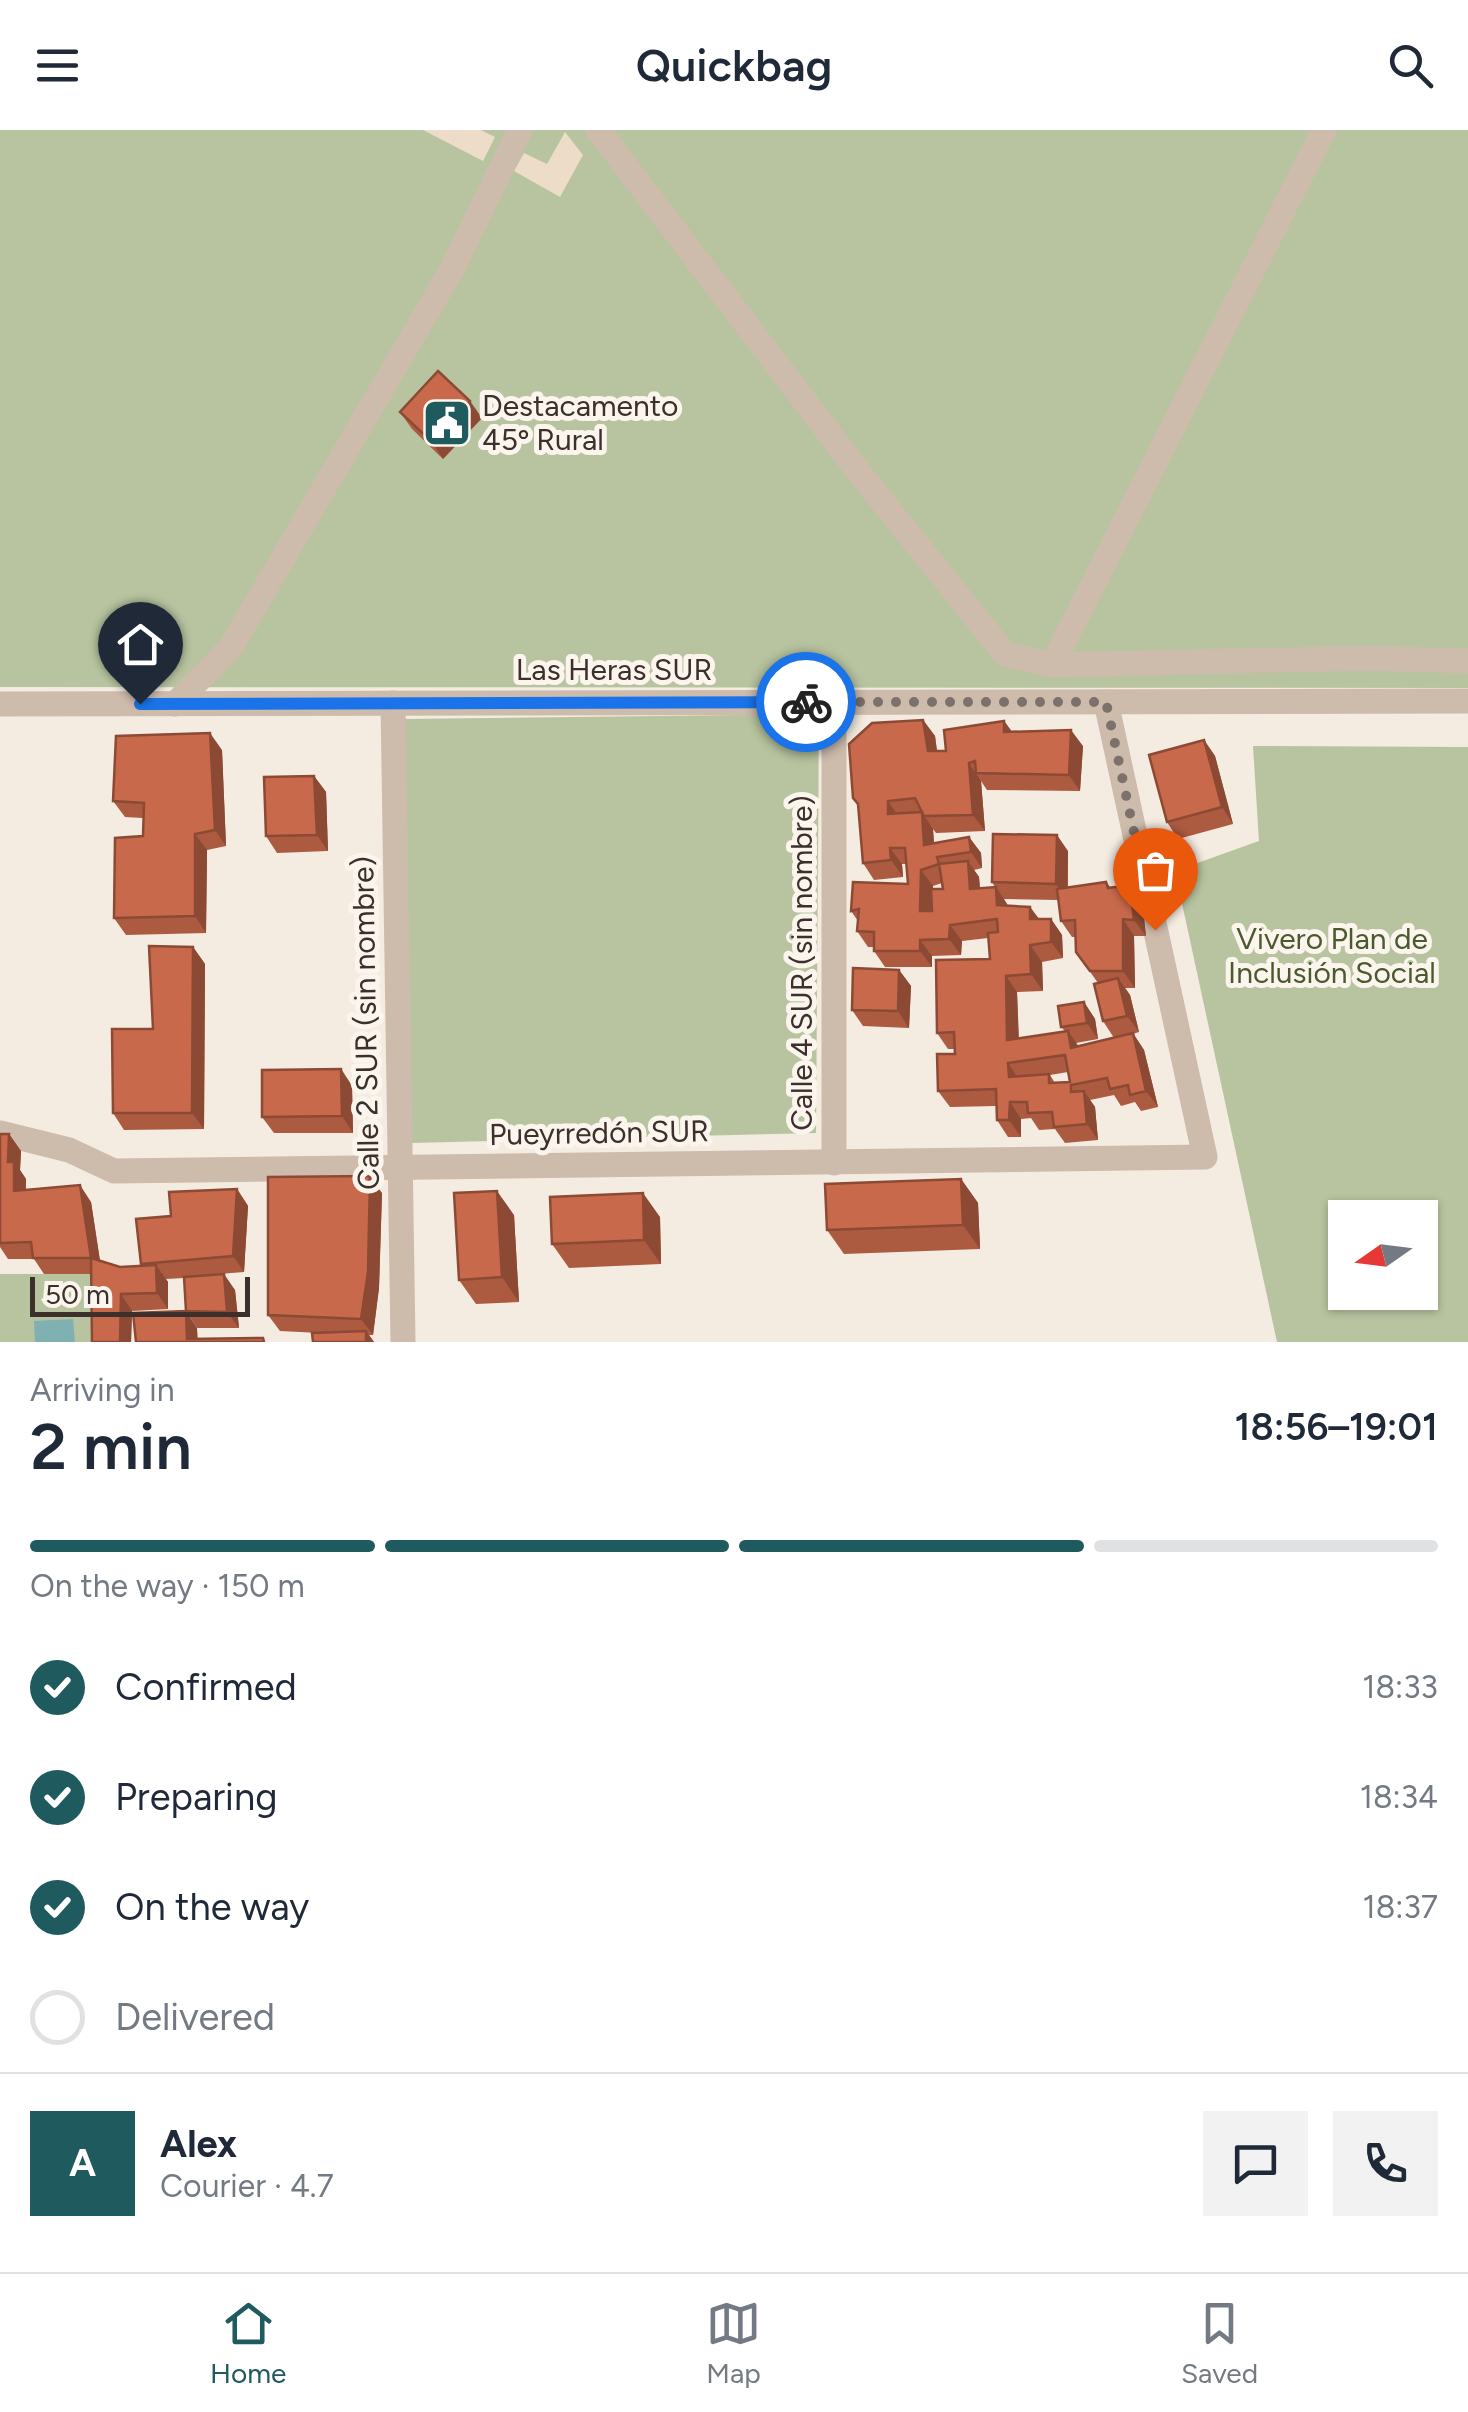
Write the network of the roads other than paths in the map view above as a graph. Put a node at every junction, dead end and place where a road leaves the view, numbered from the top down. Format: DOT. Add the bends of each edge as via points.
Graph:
graph roads {
  1 [pos="520,130"];
  2 [pos="598,130"];
  3 [pos="1324,130"];
  4 [pos="1468,661"];
  5 [pos="1052,665"];
  6 [pos="1468,701"];
  7 [pos="834,702"];
  8 [pos="1106,702"];
  9 [pos="392,703"];
  10 [pos="0,704"];
  11 [pos="176,704"];
  12 [pos="0,1133"];
  13 [pos="834,1163"];
  14 [pos="402,1168"];
  15 [pos="403,1342"];
  1 -- 11 [label="street" via="452,269 232,646"];
  2 -- 5 [label="street" via="1005,654"];
  3 -- 5 [label="street"];
  4 -- 5 [label="street"];
  6 -- 8 [label="street, Las Heras SUR"];
  7 -- 8 [label="street, Las Heras SUR"];
  7 -- 9 [label="street, Las Heras SUR"];
  7 -- 13 [label="street, Calle 4 SUR (sin nombre)"];
  8 -- 13 [label="street, Pueyrredón SUR" via="1205,1158"];
  9 -- 11 [label="street, Las Heras SUR"];
  9 -- 14 [label="street, Calle 2 SUR (sin nombre)"];
  10 -- 11 [label="street, Las Heras SUR"];
  12 -- 14 [label="street, Pueyrredón SUR" via="69,1150 114,1170"];
  13 -- 14 [label="street, Pueyrredón SUR"];
  14 -- 15 [label="street, Calle 2 SUR (sin nombre)"];
}
